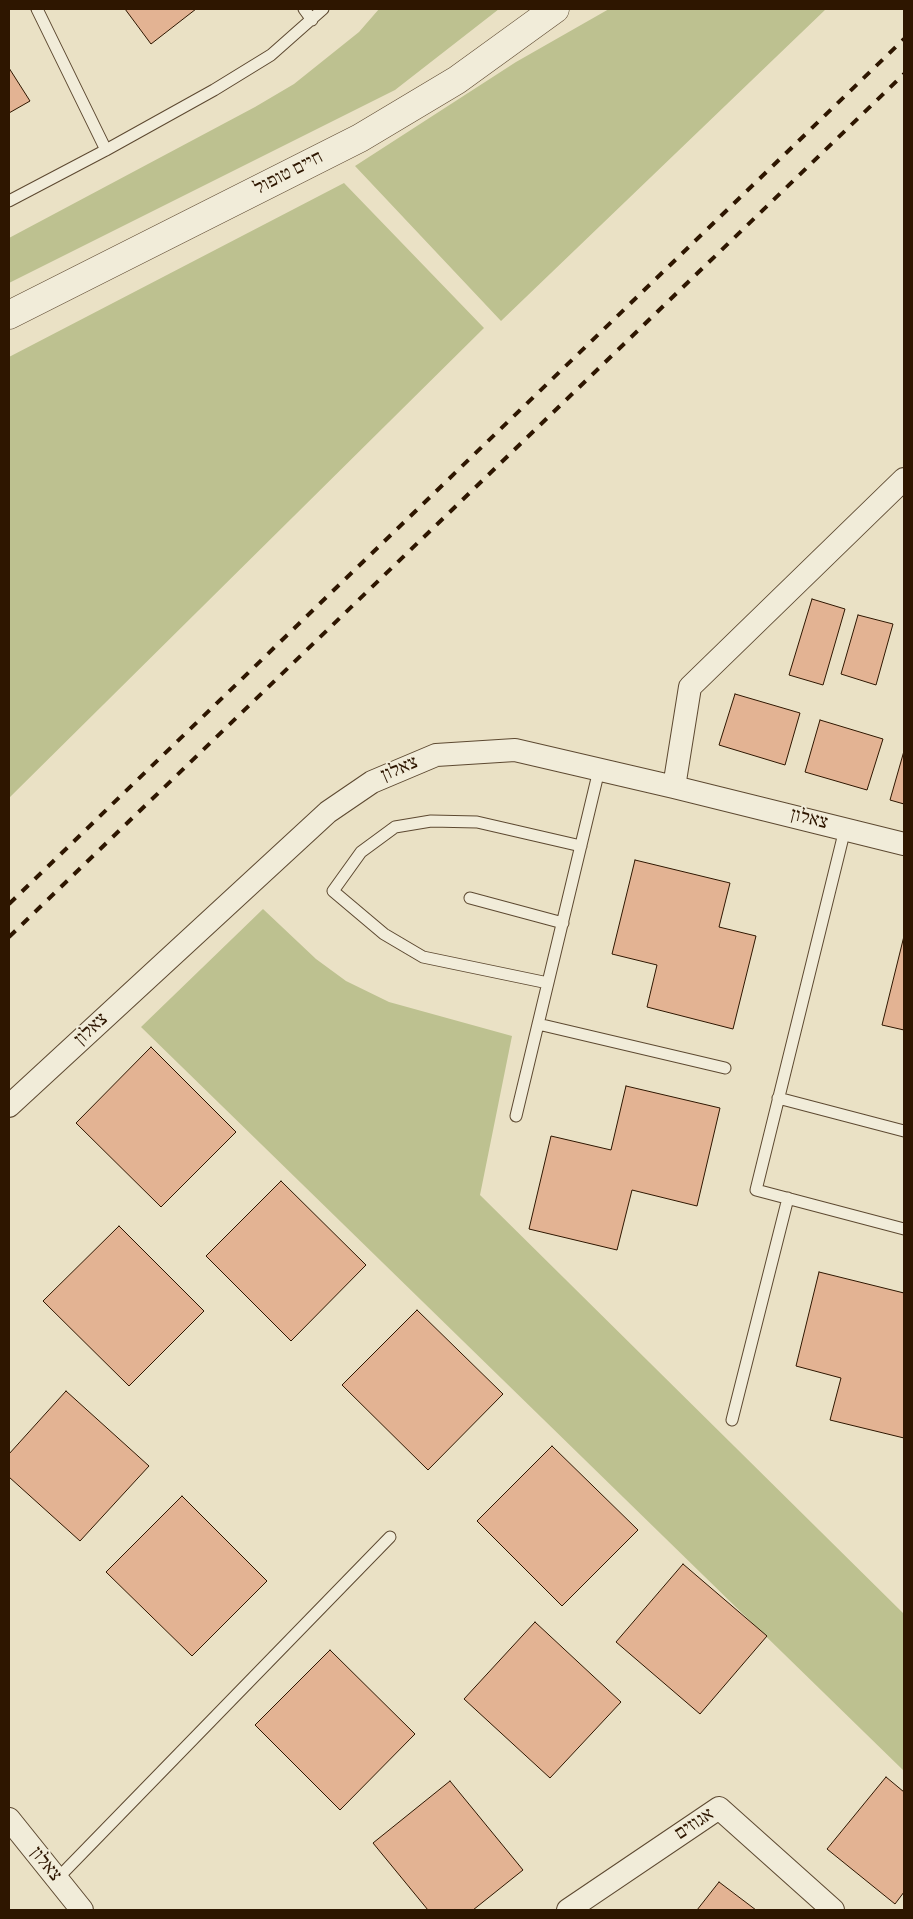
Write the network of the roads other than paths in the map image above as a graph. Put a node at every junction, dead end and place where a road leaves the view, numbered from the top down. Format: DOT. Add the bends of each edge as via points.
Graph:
graph roads {
  1 [pos="37,9"];
  2 [pos="304,9"];
  3 [pos="323,9"];
  4 [pos="555,9"];
  5 [pos="312,20"];
  6 [pos="106,150"];
  7 [pos="9,201"];
  8 [pos="9,315"];
  9 [pos="904,479"];
  10 [pos="599,770"];
  11 [pos="674,787"];
  12 [pos="845,829"];
  13 [pos="904,844"];
  14 [pos="581,846"];
  15 [pos="470,898"];
  16 [pos="563,923"];
  17 [pos="548,983"];
  18 [pos="538,1024"];
  19 [pos="725,1068"];
  20 [pos="778,1098"];
  21 [pos="9,1106"];
  22 [pos="516,1116"];
  23 [pos="904,1131"];
  24 [pos="788,1198"];
  25 [pos="904,1229"];
  26 [pos="732,1420"];
  27 [pos="390,1537"];
  28 [pos="9,1819"];
  29 [pos="57,1879"];
  30 [pos="82,1910"];
  31 [pos="568,1910"];
  32 [pos="833,1910"];
  1 -- 6 [label="lane"];
  2 -- 5 [label="lane"];
  3 -- 5 [label="lane"];
  4 -- 8 [label="street, חיים טופול" via="457,80 360,138"];
  5 -- 6 [label="lane" via="270,55"];
  6 -- 7 [label="lane"];
  9 -- 11 [label="street" via="690,687"];
  10 -- 11 [label="street, צאלון"];
  10 -- 14 [label="lane"];
  10 -- 21 [label="street, צאלון" via="515,750 436,755 372,782 328,812"];
  11 -- 12 [label="street, צאלון"];
  12 -- 13 [label="street, צאלון"];
  12 -- 20 [label="lane"];
  14 -- 16 [label="lane"];
  14 -- 17 [label="lane" via="477,822 431,821 388,832 361,852 333,892 384,934 423,957"];
  15 -- 16 [label="lane"];
  16 -- 17 [label="lane"];
  17 -- 18 [label="lane"];
  18 -- 19 [label="lane"];
  18 -- 22 [label="lane"];
  20 -- 23 [label="lane"];
  20 -- 24 [label="lane" via="756,1190"];
  24 -- 25 [label="lane"];
  24 -- 26 [label="lane"];
  27 -- 29 [label="lane"];
  28 -- 29 [label="street, צאלון"];
  29 -- 30 [label="street, צאלון"];
  31 -- 32 [label="street, אגוזים" via="719,1808"];
}
